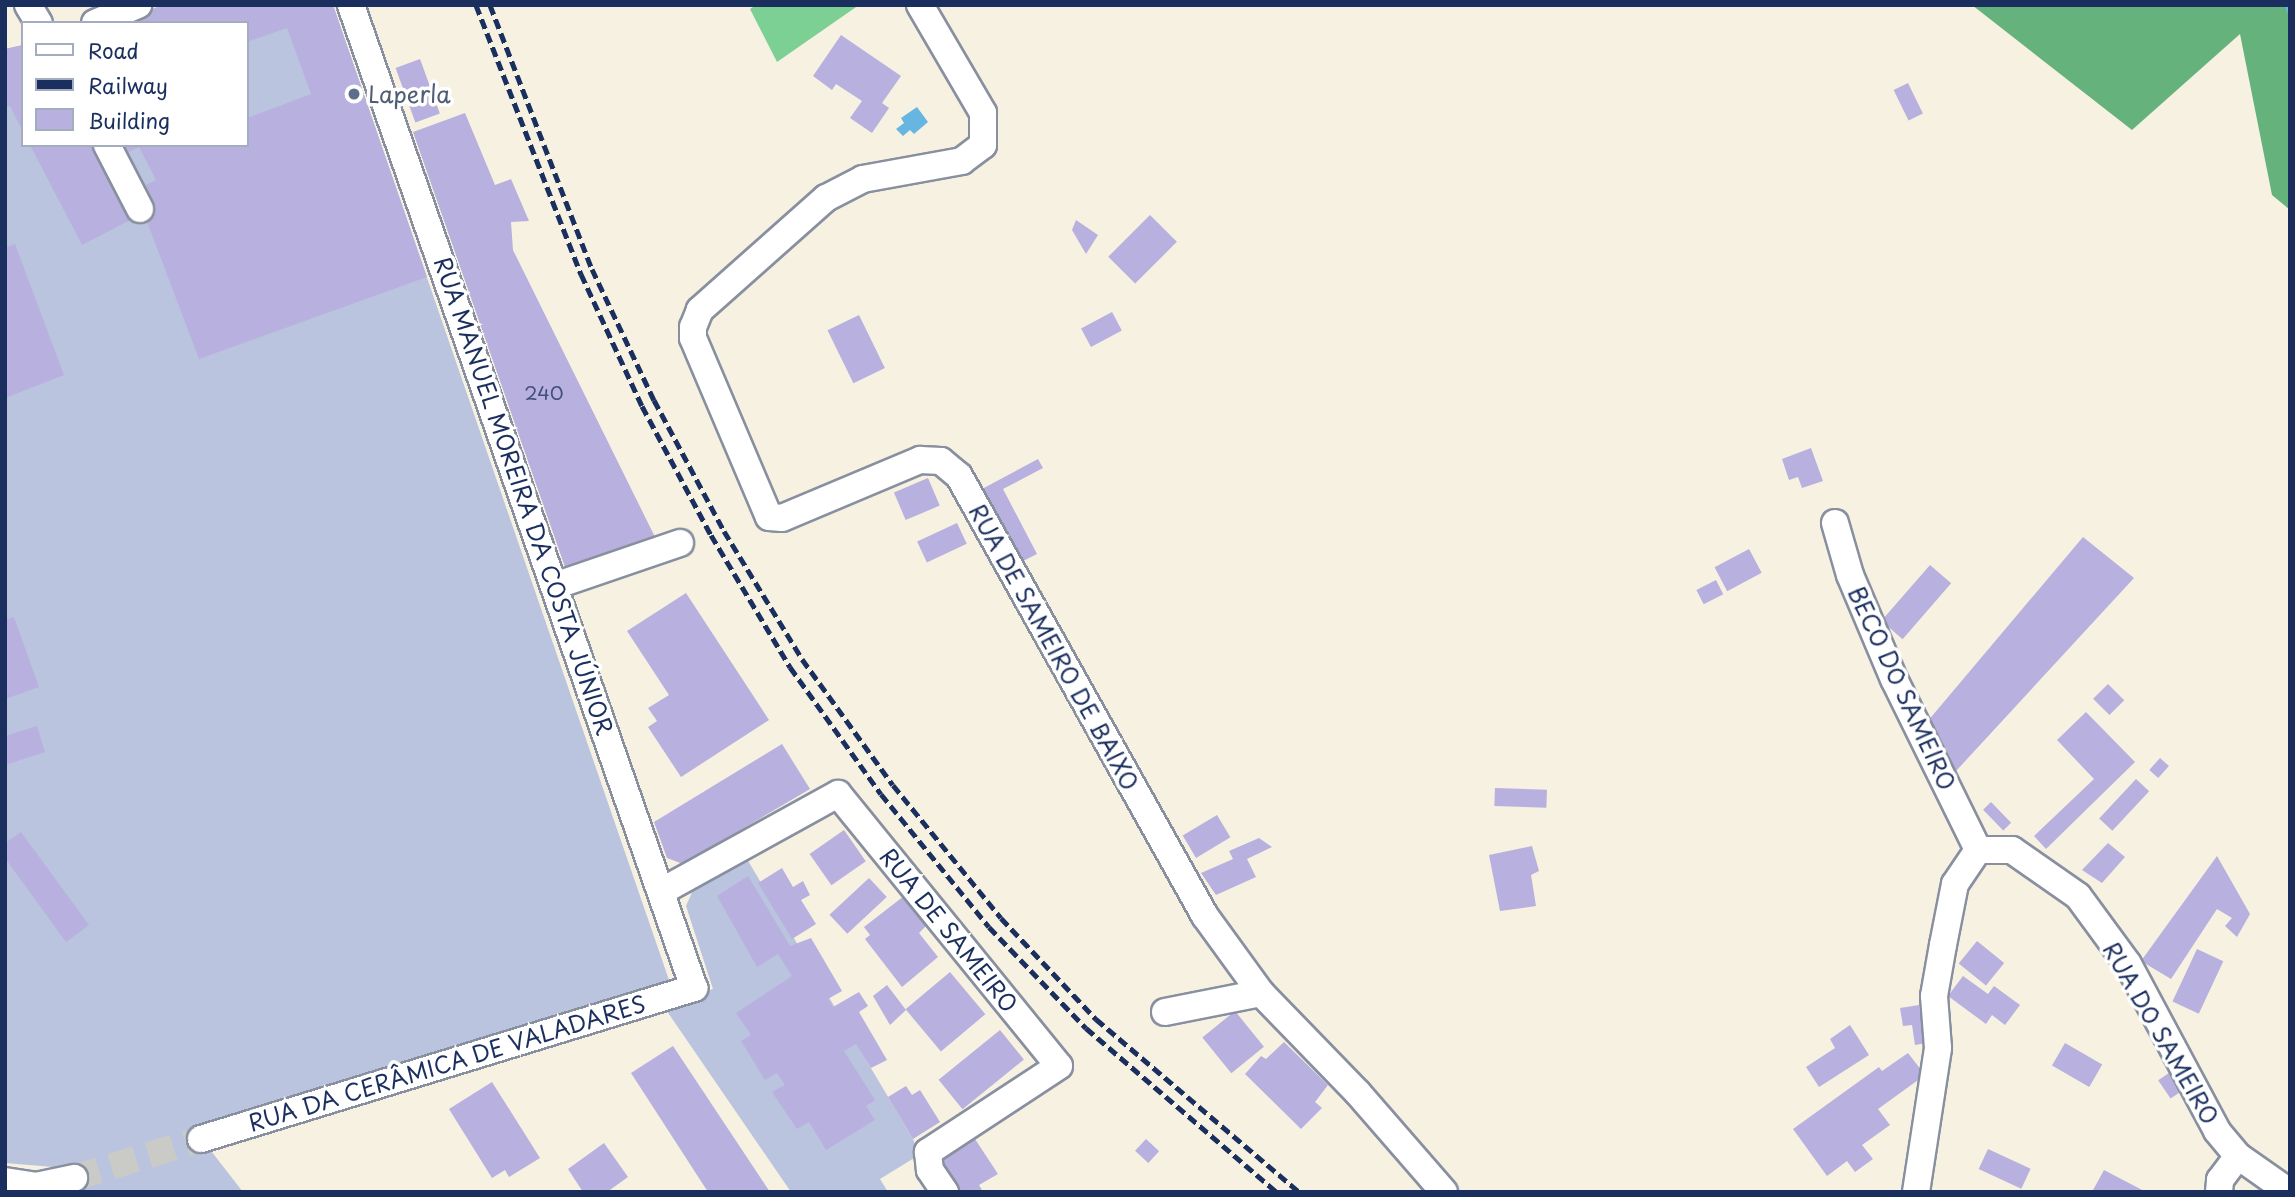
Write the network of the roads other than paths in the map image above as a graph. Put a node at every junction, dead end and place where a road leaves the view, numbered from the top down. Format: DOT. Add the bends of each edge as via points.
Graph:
graph roads {
  1 [pos="28,5"];
  2 [pos="138,5"];
  3 [pos="351,5"];
  4 [pos="920,5"];
  5 [pos="38,21"];
  6 [pos="100,21"];
  7 [pos="108,147"];
  8 [pos="140,209"];
  9 [pos="1835,523"];
  10 [pos="680,543"];
  11 [pos="557,585"];
  12 [pos="1978,850"];
  13 [pos="662,891"];
  14 [pos="694,988"];
  15 [pos="1261,993"];
  16 [pos="1166,1012"];
  17 [pos="201,1139"];
  18 [pos="2238,1156"];
  19 [pos="74,1178"];
  20 [pos="5,1181"];
  21 [pos="945,1192"];
  22 [pos="1444,1192"];
  23 [pos="1916,1192"];
  24 [pos="2218,1192"];
  25 [pos="2289,1192"];
  1 -- 5 [label="street"];
  2 -- 6 [label="street"];
  3 -- 11 [label="street, RUA MANUEL MOREIRA DA COSTA JÚNIOR"];
  4 -- 15 [label="street, RUA DE SAMEIRO DE BAIXO" via="983,113 983,145 962,161 863,179 826,198 700,310 693,338 769,517 782,518 920,460 941,461 959,476 1205,916"];
  7 -- 8 [label="street"];
  9 -- 12 [label="street, BECO DO SAMEIRO" via="1850,575 1894,679"];
  10 -- 11 [label="street"];
  11 -- 13 [label="street, RUA MANUEL MOREIRA DA COSTA JÚNIOR"];
  12 -- 18 [label="street, RUA DO SAMEIRO" via="2012,850 2078,896 2128,964 2217,1131"];
  12 -- 23 [label="street" via="1955,884 1942,944 1934,996 1938,1048"];
  13 -- 14 [label="street, RUA MANUEL MOREIRA DA COSTA JÚNIOR"];
  13 -- 21 [label="street, RUA DE SAMEIRO" via="838,794 1059,1066 928,1152 930,1170"];
  14 -- 17 [label="street, RUA DA CERÂMICA DE VALADARES"];
  15 -- 16 [label="street"];
  15 -- 22 [label="street, RUA DE SAMEIRO DE BAIXO" via="1358,1093"];
  18 -- 24 [label="street" via="2220,1180"];
  18 -- 25 [label="street, RUA DO SAMEIRO"];
  19 -- 20 [label="street" via="36,1186"];
}
